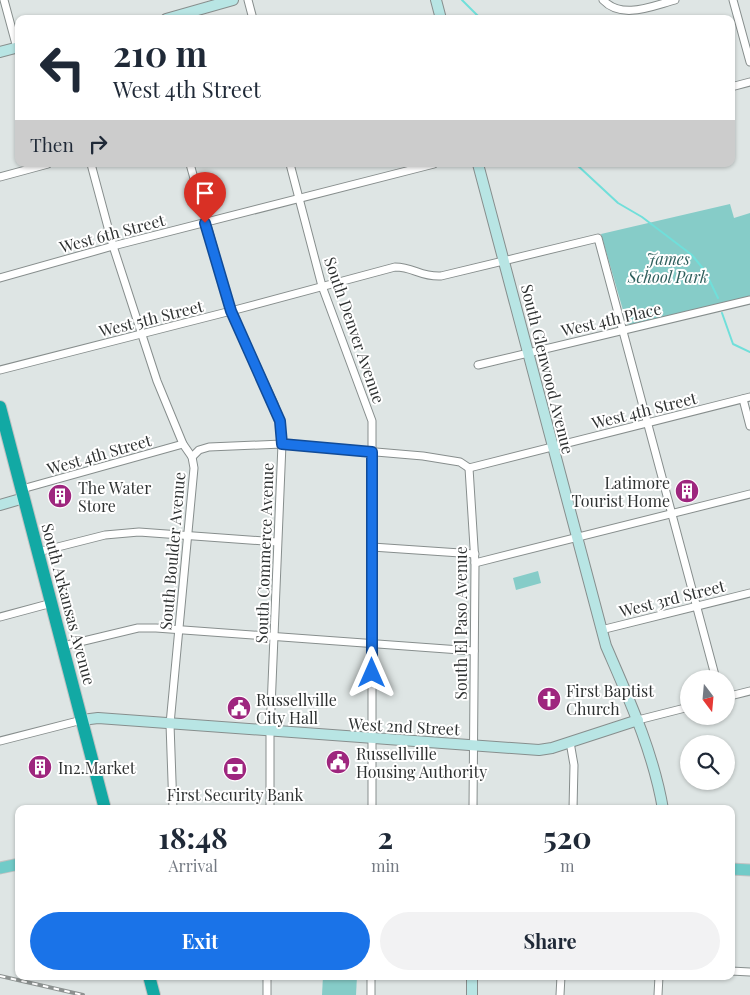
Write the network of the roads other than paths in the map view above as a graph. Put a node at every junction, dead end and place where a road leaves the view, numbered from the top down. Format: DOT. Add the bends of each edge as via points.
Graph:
graph roads {
  1 [pos="4,0"];
  2 [pos="233,0"];
  3 [pos="248,0"];
  4 [pos="436,0"];
  5 [pos="603,0"];
  6 [pos="674,0"];
  7 [pos="733,0"];
  8 [pos="180,15"];
  9 [pos="252,15"];
  10 [pos="440,15"];
  11 [pos="15,38"];
  12 [pos="15,49"];
  13 [pos="0,52"];
  14 [pos="750,62"];
  15 [pos="750,82"];
  16 [pos="735,86"];
  17 [pos="37,167"];
  18 [pos="92,167"];
  19 [pos="191,167"];
  20 [pos="291,167"];
  21 [pos="422,167"];
  22 [pos="479,167"];
  23 [pos="0,177"];
  24 [pos="298,197"];
  25 [pos="205,223"];
  26 [pos="113,246"];
  27 [pos="504,260"];
  28 [pos="0,278"];
  29 [pos="322,286"];
  30 [pos="750,300"];
  31 [pos="231,311"];
  32 [pos="622,331"];
  33 [pos="143,334"];
  34 [pos="530,352"];
  35 [pos="478,365"];
  36 [pos="0,370"];
  37 [pos="747,398"];
  38 [pos="0,407"];
  39 [pos="647,424"];
  40 [pos="750,426"];
  41 [pos="183,444"];
  42 [pos="282,444"];
  43 [pos="553,447"];
  44 [pos="372,452"];
  45 [pos="192,456"];
  46 [pos="469,468"];
  47 [pos="23,494"];
  48 [pos="750,494"];
  49 [pos="0,505"];
  50 [pos="671,514"];
  51 [pos="188,534"];
  52 [pos="576,536"];
  53 [pos="277,542"];
  54 [pos="372,547"];
  55 [pos="38,552"];
  56 [pos="475,554"];
  57 [pos="475,563"];
  58 [pos="750,593"];
  59 [pos="52,603"];
  60 [pos="696,606"];
  61 [pos="0,617"];
  62 [pos="179,629"];
  63 [pos="601,630"];
  64 [pos="274,636"];
  65 [pos="372,644"];
  66 [pos="63,646"];
  67 [pos="474,651"];
  68 [pos="714,670"];
  69 [pos="750,691"];
  70 [pos="735,695"];
  71 [pos="680,709"];
  72 [pos="82,720"];
  73 [pos="638,720"];
  74 [pos="170,724"];
  75 [pos="270,732"];
  76 [pos="372,739"];
  77 [pos="0,741"];
  78 [pos="570,742"];
  79 [pos="473,745"];
  80 [pos="104,805"];
  81 [pos="174,805"];
  82 [pos="270,805"];
  83 [pos="372,805"];
  84 [pos="473,805"];
  85 [pos="573,805"];
  86 [pos="662,805"];
  87 [pos="15,865"];
  88 [pos="0,868"];
  89 [pos="735,869"];
  90 [pos="750,870"];
  91 [pos="735,971"];
  92 [pos="750,972"];
  93 [pos="150,980"];
  94 [pos="267,980"];
  95 [pos="371,980"];
  96 [pos="472,980"];
  97 [pos="561,980"];
  98 [pos="659,980"];
  99 [pos="154,995"];
  100 [pos="267,995"];
  101 [pos="371,995"];
  102 [pos="472,995"];
  103 [pos="560,995"];
  104 [pos="658,995"];
  1 -- 11 [label="street"];
  2 -- 8 [label="street"];
  3 -- 9 [label="street"];
  4 -- 10 [label="street"];
  5 -- 6 [label="street" via="625,11"];
  7 -- 14 [label="street"];
  12 -- 13 [label="street"];
  15 -- 16 [label="street"];
  17 -- 23 [label="street"];
  18 -- 26 [label="street, South Boulder Avenue"];
  19 -- 25 [label="street, South Commerce Avenue"];
  20 -- 24 [label="street, South Denver Avenue"];
  21 -- 24 [label="street, West 6th Street"];
  22 -- 27 [label="street, South Glenwood Avenue"];
  24 -- 25 [label="street, West 6th Street"];
  24 -- 29 [label="street, South Denver Avenue"];
  25 -- 26 [label="street, West 6th Street"];
  25 -- 31 [label="street, South Commerce Avenue"];
  26 -- 28 [label="street, West 6th Street"];
  26 -- 33 [label="street, South Boulder Avenue"];
  27 -- 29 [label="street, West 5th Street" via="426,277 405,267 395,267"];
  27 -- 32 [label="street, West 5th Street" via="598,238"];
  27 -- 34 [label="street, South Glenwood Avenue"];
  29 -- 31 [label="street, West 5th Street"];
  29 -- 44 [label="street, South Denver Avenue" via="368,407 372,421"];
  30 -- 32 [label="street, West 4th Place"];
  31 -- 33 [label="street, West 5th Street"];
  31 -- 42 [label="street, South Commerce Avenue" via="274,404 280,421"];
  32 -- 34 [label="street, West 4th Place"];
  32 -- 39 [label="street"];
  33 -- 36 [label="street, West 5th Street"];
  33 -- 41 [label="street, South Boulder Avenue" via="157,381"];
  34 -- 35 [label="street, West 4th Place"];
  34 -- 43 [label="street, South Glenwood Avenue"];
  37 -- 39 [label="street, West 4th Street"];
  37 -- 40 [label="street"];
  38 -- 47 [label="highway, South Arkansas Avenue"];
  39 -- 43 [label="street, West 4th Street"];
  39 -- 50 [label="street"];
  41 -- 45 [label="street, South Boulder Avenue"];
  41 -- 47 [label="street, West 4th Street"];
  42 -- 44 [label="street"];
  42 -- 45 [label="street" via="209,447"];
  42 -- 53 [label="street, South Commerce Avenue"];
  43 -- 46 [label="street, West 4th Street"];
  43 -- 52 [label="street, South Glenwood Avenue"];
  44 -- 46 [label="street" via="460,462"];
  44 -- 54 [label="street, South Denver Avenue"];
  45 -- 51 [label="street, South Boulder Avenue" via="194,480"];
  46 -- 56 [label="street, South El Paso Avenue"];
  47 -- 49 [label="street"];
  47 -- 55 [label="highway, South Arkansas Avenue"];
  48 -- 50 [label="street"];
  50 -- 52 [label="street"];
  50 -- 60 [label="street"];
  51 -- 53 [label="street"];
  51 -- 55 [label="street" via="113,534"];
  51 -- 62 [label="street, South Boulder Avenue"];
  52 -- 57 [label="street"];
  52 -- 63 [label="street, South Glenwood Avenue"];
  53 -- 64 [label="street, South Commerce Avenue"];
  54 -- 56 [label="street"];
  54 -- 65 [label="street, South Denver Avenue"];
  55 -- 59 [label="highway, South Arkansas Avenue"];
  56 -- 57 [label="street, South El Paso Avenue"];
  57 -- 67 [label="street, South El Paso Avenue"];
  58 -- 60 [label="street, West 3rd Street"];
  59 -- 61 [label="street"];
  59 -- 66 [label="highway, South Arkansas Avenue"];
  60 -- 63 [label="street, West 3rd Street"];
  60 -- 68 [label="street"];
  62 -- 64 [label="street"];
  62 -- 66 [label="street" via="138,628"];
  62 -- 74 [label="street, South Boulder Avenue"];
  63 -- 73 [label="street, South Glenwood Avenue"];
  64 -- 65 [label="street"];
  64 -- 75 [label="street, South Commerce Avenue"];
  65 -- 67 [label="street"];
  65 -- 76 [label="street, South Denver Avenue"];
  66 -- 72 [label="highway, South Arkansas Avenue"];
  67 -- 79 [label="street, South El Paso Avenue"];
  69 -- 70 [label="street"];
  71 -- 73 [label="street, West 2nd Street"];
  72 -- 74 [label="street, West 2nd Street" via="98,718"];
  72 -- 77 [label="street"];
  72 -- 80 [label="highway, South Arkansas Avenue"];
  73 -- 78 [label="street, West 2nd Street"];
  73 -- 86 [label="street, South Glenwood Avenue" via="658,779"];
  74 -- 75 [label="street, West 2nd Street"];
  74 -- 81 [label="street, South Boulder Avenue"];
  75 -- 76 [label="street, West 2nd Street"];
  75 -- 82 [label="street, South Commerce Avenue"];
  76 -- 79 [label="street, West 2nd Street"];
  76 -- 83 [label="street, South Denver Avenue"];
  78 -- 79 [label="street, West 2nd Street" via="539,750"];
  78 -- 85 [label="street" via="574,765"];
  79 -- 84 [label="street, South El Paso Avenue"];
  87 -- 88 [label="main road"];
  89 -- 90 [label="main road"];
  91 -- 92 [label="street"];
  93 -- 99 [label="highway"];
  94 -- 100 [label="street"];
  95 -- 101 [label="street"];
  96 -- 102 [label="street"];
  97 -- 103 [label="street"];
  98 -- 104 [label="street"];
}
